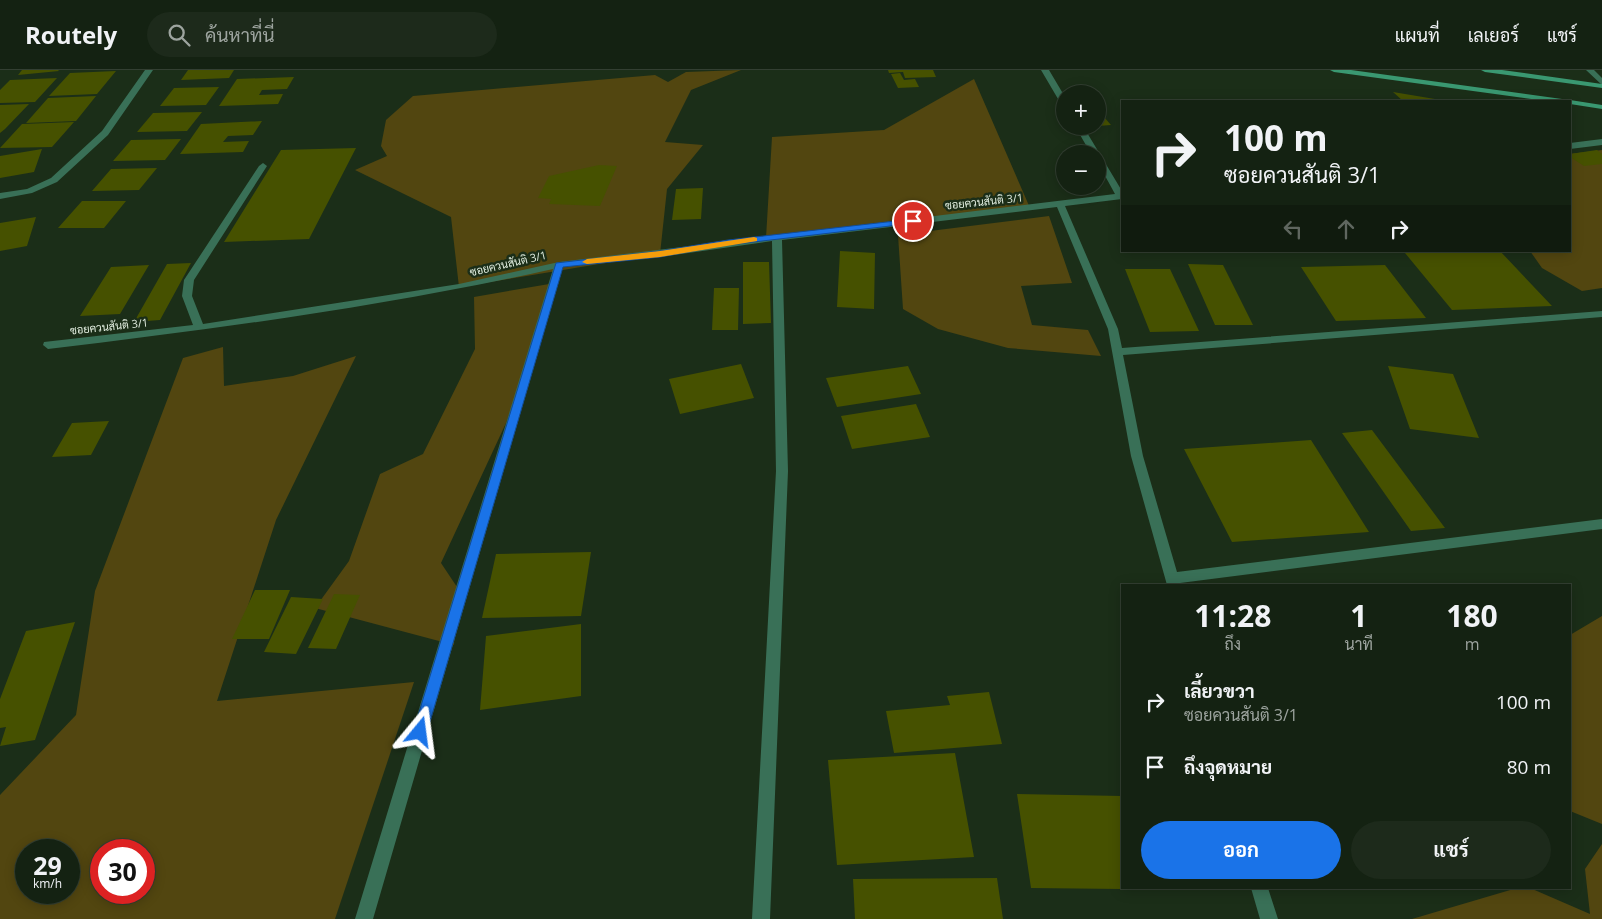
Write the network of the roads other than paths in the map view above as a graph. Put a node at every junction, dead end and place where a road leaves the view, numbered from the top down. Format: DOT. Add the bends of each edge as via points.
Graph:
graph roads {
  1 [pos="149,70"];
  2 [pos="1045,70"];
  3 [pos="1334,70"];
  4 [pos="1485,70"];
  5 [pos="1590,70"];
  6 [pos="1602,84"];
  7 [pos="1056,89"];
  8 [pos="1555,100"];
  9 [pos="1571,102"];
  10 [pos="1602,107"];
  11 [pos="1602,142"];
  12 [pos="1571,146"];
  13 [pos="263,166"];
  14 [pos="1106,170"];
  15 [pos="1121,194"];
  16 [pos="0,196"];
  17 [pos="1121,196"];
  18 [pos="1060,204"];
  19 [pos="776,237"];
  20 [pos="559,265"];
  21 [pos="1602,314"];
  22 [pos="198,328"];
  23 [pos="48,345"];
  24 [pos="1117,352"];
  25 [pos="1602,524"];
  26 [pos="1173,582"];
  27 [pos="1260,889"];
  28 [pos="364,919"];
  29 [pos="762,919"];
  30 [pos="1269,919"];
  1 -- 16 [label="street" via="105,133 54,180 29,191"];
  2 -- 7 [label="street"];
  3 -- 8 [label="main road"];
  4 -- 6 [label="main road"];
  5 -- 6 [label="street"];
  9 -- 10 [label="main road"];
  11 -- 12 [label="street"];
  13 -- 22 [label="street" via="188,280 187,296"];
  14 -- 15 [label="street"];
  17 -- 18 [label="street, ซอยควนสันติ 3/1"];
  18 -- 19 [label="street, ซอยควนสันติ 3/1"];
  18 -- 24 [label="street" via="1113,329"];
  19 -- 20 [label="street, ซอยควนสันติ 3/1"];
  19 -- 29 [label="street" via="782,471"];
  20 -- 22 [label="street, ซอยควนสันติ 3/1" via="459,287"];
  20 -- 28 [label="street"];
  21 -- 24 [label="street"];
  22 -- 23 [label="street, ซอยควนสันติ 3/1"];
  24 -- 26 [label="street" via="1137,456"];
  25 -- 26 [label="street"];
  27 -- 30 [label="street"];
}
